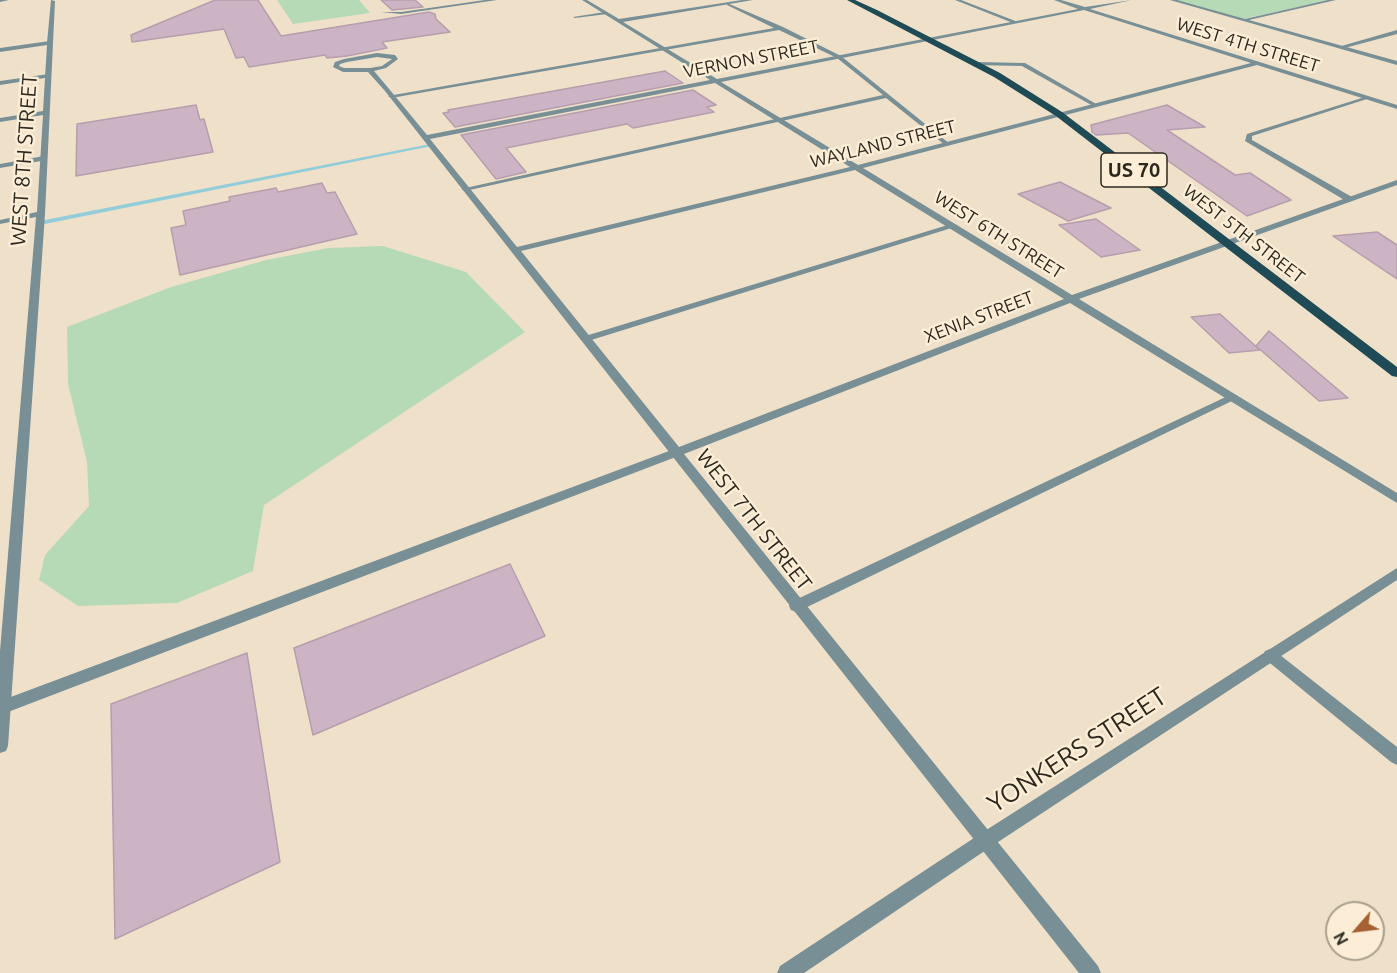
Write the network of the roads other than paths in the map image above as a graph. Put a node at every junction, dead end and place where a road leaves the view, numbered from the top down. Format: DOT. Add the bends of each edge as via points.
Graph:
graph roads {
  1 [pos="8,0"];
  2 [pos="495,0"];
  3 [pos="584,0"];
  4 [pos="751,0"];
  5 [pos="850,0"];
  6 [pos="957,0"];
  7 [pos="1056,0"];
  8 [pos="1130,0"];
  9 [pos="1172,0"];
  10 [pos="1334,0"];
  11 [pos="0,1"];
  12 [pos="52,1"];
  13 [pos="734,2"];
  14 [pos="1083,9"];
  15 [pos="383,12"];
  16 [pos="605,13"];
  17 [pos="575,17"];
  18 [pos="1243,20"];
  19 [pos="619,21"];
  20 [pos="1015,22"];
  21 [pos="781,28"];
  22 [pos="1397,32"];
  23 [pos="930,39"];
  24 [pos="50,43"];
  25 [pos="1341,47"];
  26 [pos="663,48"];
  27 [pos="0,50"];
  28 [pos="839,57"];
  29 [pos="1258,63"];
  30 [pos="1397,63"];
  31 [pos="977,64"];
  32 [pos="370,70"];
  33 [pos="49,76"];
  34 [pos="717,81"];
  35 [pos="0,83"];
  36 [pos="389,94"];
  37 [pos="887,96"];
  38 [pos="1366,98"];
  39 [pos="1095,105"];
  40 [pos="1397,107"];
  41 [pos="46,112"];
  42 [pos="1059,114"];
  43 [pos="0,120"];
  44 [pos="780,120"];
  45 [pos="424,138"];
  46 [pos="947,144"];
  47 [pos="44,158"];
  48 [pos="0,166"];
  49 [pos="858,167"];
  50 [pos="1397,182"];
  51 [pos="465,189"];
  52 [pos="1349,200"];
  53 [pos="41,214"];
  54 [pos="0,222"];
  55 [pos="954,226"];
  56 [pos="1229,243"];
  57 [pos="516,250"];
  58 [pos="1071,299"];
  59 [pos="585,339"];
  60 [pos="1397,373"];
  61 [pos="1232,398"];
  62 [pos="677,452"];
  63 [pos="1397,499"];
  64 [pos="1397,573"];
  65 [pos="796,606"];
  66 [pos="1270,655"];
  67 [pos="3,707"];
  68 [pos="0,746"];
  69 [pos="1397,757"];
  70 [pos="986,840"];
  71 [pos="787,973"];
  72 [pos="1091,973"];
  1 -- 11 [label="street"];
  2 -- 15 [label="street" via="401,14"];
  3 -- 16 [label="street, WEST 6TH STREET"];
  4 -- 13 [label="street"];
  5 -- 23 [label="main road, WEST 5TH STREET / US 70"];
  6 -- 20 [label="street"];
  7 -- 14 [label="street, WEST 4TH STREET"];
  8 -- 14 [label="street, VERNON STREET"];
  9 -- 18 [label="street"];
  10 -- 18 [label="street"];
  12 -- 24 [label="street, WEST 8TH STREET"];
  13 -- 19 [label="street"];
  13 -- 21 [label="street"];
  14 -- 20 [label="street, VERNON STREET"];
  14 -- 29 [label="street, WEST 4TH STREET"];
  16 -- 17 [label="street"];
  16 -- 19 [label="street, WEST 6TH STREET"];
  18 -- 25 [label="street"];
  19 -- 26 [label="street, WEST 6TH STREET"];
  20 -- 23 [label="street, VERNON STREET"];
  21 -- 26 [label="street"];
  21 -- 28 [label="street"];
  22 -- 25 [label="street"];
  23 -- 28 [label="street, VERNON STREET"];
  23 -- 31 [label="main road, WEST 5TH STREET / US 70"];
  24 -- 27 [label="street"];
  24 -- 33 [label="street, WEST 8TH STREET"];
  25 -- 30 [label="street"];
  26 -- 34 [label="street, WEST 6TH STREET"];
  26 -- 36 [label="street"];
  28 -- 34 [label="street, VERNON STREET"];
  28 -- 37 [label="street"];
  29 -- 38 [label="street, WEST 4TH STREET"];
  29 -- 39 [label="street, WAYLAND STREET"];
  31 -- 39 [label="street" via="1023,64"];
  31 -- 42 [label="main road, WEST 5TH STREET / US 70"];
  32 -- 32 [label="street" via="384,67 395,57 376,55 336,65 343,70"];
  32 -- 36 [label="street, WEST 7TH STREET"];
  33 -- 35 [label="street"];
  33 -- 41 [label="street, WEST 8TH STREET"];
  34 -- 44 [label="street, WEST 6TH STREET"];
  34 -- 45 [label="street, VERNON STREET"];
  36 -- 45 [label="street, WEST 7TH STREET"];
  37 -- 44 [label="street"];
  37 -- 46 [label="street"];
  38 -- 40 [label="street, WEST 4TH STREET"];
  38 -- 52 [label="street" via="1249,135 1248,141"];
  39 -- 42 [label="street, WAYLAND STREET"];
  41 -- 43 [label="street"];
  41 -- 47 [label="street, WEST 8TH STREET"];
  42 -- 46 [label="street, WAYLAND STREET"];
  42 -- 56 [label="main road, WEST 5TH STREET / US 70"];
  44 -- 49 [label="street, WEST 6TH STREET"];
  44 -- 51 [label="street"];
  45 -- 51 [label="street, WEST 7TH STREET"];
  46 -- 49 [label="street, WAYLAND STREET"];
  47 -- 48 [label="street"];
  47 -- 53 [label="street, WEST 8TH STREET"];
  49 -- 55 [label="street, WEST 6TH STREET"];
  49 -- 57 [label="street, WAYLAND STREET"];
  50 -- 52 [label="street, XENIA STREET"];
  51 -- 57 [label="street, WEST 7TH STREET"];
  52 -- 56 [label="street, XENIA STREET"];
  53 -- 54 [label="street"];
  53 -- 67 [label="street, WEST 8TH STREET"];
  55 -- 58 [label="street, WEST 6TH STREET"];
  55 -- 59 [label="street"];
  56 -- 58 [label="street, XENIA STREET"];
  56 -- 60 [label="main road, WEST 5TH STREET / US 70"];
  57 -- 59 [label="street, WEST 7TH STREET"];
  58 -- 61 [label="street, WEST 6TH STREET"];
  58 -- 62 [label="street, XENIA STREET"];
  59 -- 62 [label="street, WEST 7TH STREET"];
  61 -- 63 [label="street, WEST 6TH STREET"];
  61 -- 65 [label="street"];
  62 -- 65 [label="street, WEST 7TH STREET"];
  62 -- 67 [label="street, XENIA STREET"];
  64 -- 66 [label="street, YONKERS STREET"];
  65 -- 70 [label="street, WEST 7TH STREET"];
  66 -- 69 [label="street"];
  66 -- 70 [label="street, YONKERS STREET"];
  67 -- 68 [label="street, WEST 8TH STREET"];
  70 -- 71 [label="street, YONKERS STREET"];
  70 -- 72 [label="street, WEST 7TH STREET"];
}
